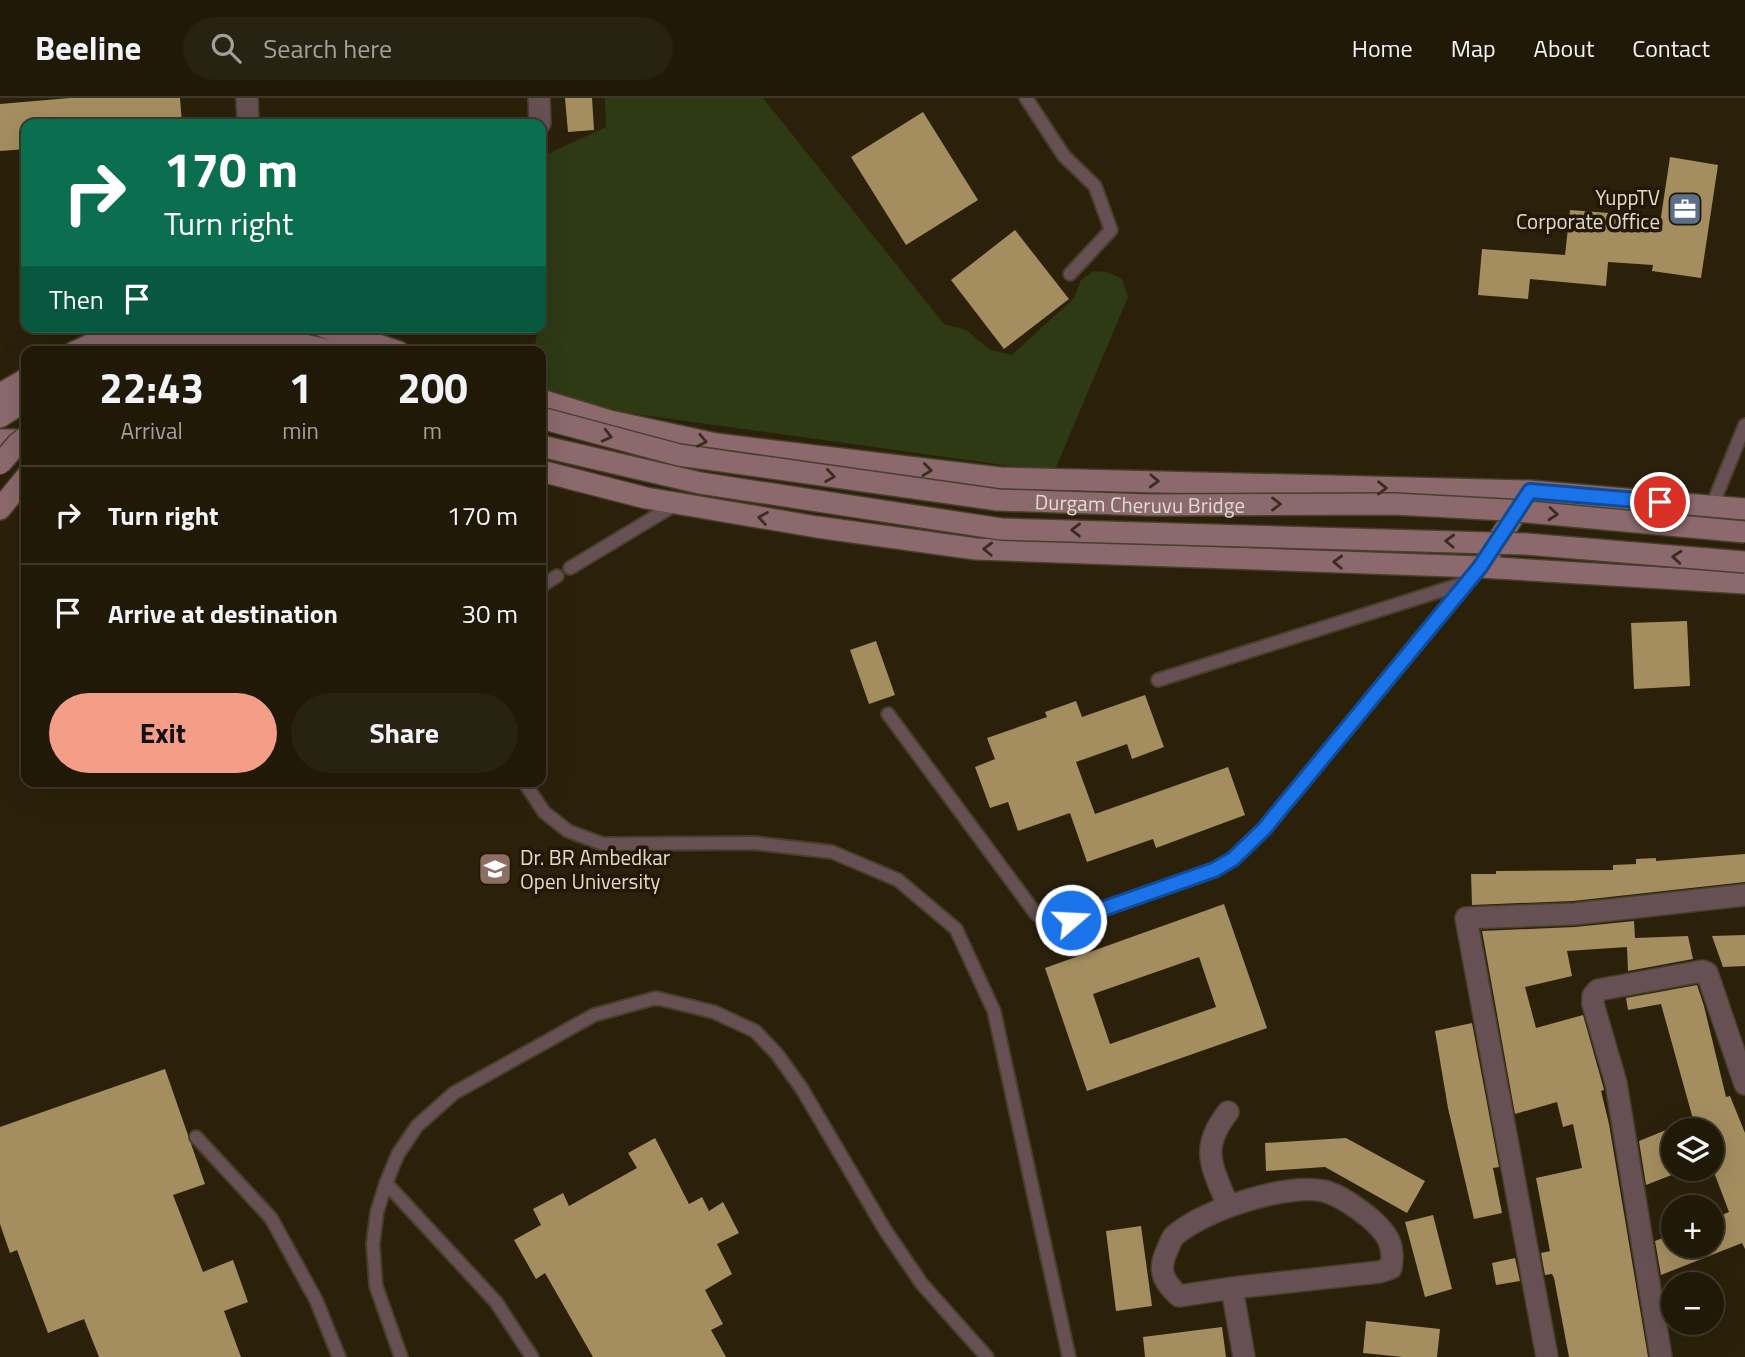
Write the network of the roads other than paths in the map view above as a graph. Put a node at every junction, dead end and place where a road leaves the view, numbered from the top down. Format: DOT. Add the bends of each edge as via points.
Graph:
graph roads {
  1 [pos="247,98"];
  2 [pos="538,98"];
  3 [pos="1026,98"];
  4 [pos="248,119"];
  5 [pos="540,119"];
  6 [pos="1070,274"];
  7 [pos="125,333"];
  8 [pos="198,333"];
  9 [pos="216,333"];
  10 [pos="342,333"];
  11 [pos="88,346"];
  12 [pos="127,346"];
  13 [pos="311,346"];
  14 [pos="382,346"];
  15 [pos="21,382"];
  16 [pos="0,394"];
  17 [pos="546,402"];
  18 [pos="21,403"];
  19 [pos="0,418"];
  20 [pos="546,419"];
  21 [pos="1745,425"];
  22 [pos="21,438"];
  23 [pos="0,440"];
  24 [pos="21,441"];
  25 [pos="546,447"];
  26 [pos="0,464"];
  27 [pos="546,472"];
  28 [pos="21,483"];
  29 [pos="1530,491"];
  30 [pos="679,503"];
  31 [pos="1712,506"];
  32 [pos="0,509"];
  33 [pos="1745,509"];
  34 [pos="1745,532"];
  35 [pos="1745,562"];
  36 [pos="1480,567"];
  37 [pos="570,568"];
  38 [pos="557,576"];
  39 [pos="546,583"];
  40 [pos="1465,583"];
  41 [pos="1745,583"];
  42 [pos="1158,680"];
  43 [pos="888,714"];
  44 [pos="527,787"];
  45 [pos="1745,895"];
  46 [pos="1745,1084"];
  47 [pos="1228,1112"];
  48 [pos="196,1137"];
  49 [pos="386,1183"];
  50 [pos="1228,1206"];
  51 [pos="1232,1288"];
  52 [pos="339,1357"];
  53 [pos="401,1357"];
  54 [pos="532,1357"];
  55 [pos="987,1357"];
  56 [pos="1069,1357"];
  57 [pos="1244,1357"];
  58 [pos="1547,1357"];
  59 [pos="1661,1357"];
  1 -- 4 [label="street"];
  2 -- 5 [label="street"];
  3 -- 6 [label="lane" via="1064,156 1095,186 1111,230"];
  7 -- 11 [label="main road"];
  8 -- 12 [label="main road"];
  9 -- 13 [label="main road"];
  10 -- 14 [label="main road"];
  15 -- 16 [label="main road"];
  17 -- 29 [label="main road, one-way" via="716,444 1000,478"];
  18 -- 19 [label="main road"];
  20 -- 34 [label="main road, Durgam Cheruvu Bridge, one-way, bridge" via="679,455 998,500 1394,504"];
  21 -- 31 [label="lane"];
  22 -- 23 [label="main road"];
  24 -- 26 [label="main road, bridge"];
  35 -- 25 [label="main road, Durgam Cheruvu Bridge, one-way, bridge" via="1526,544 1001,529 700,483"];
  27 -- 30 [label="main road"];
  28 -- 32 [label="main road"];
  29 -- 31 [label="main road"];
  29 -- 36 [label="main road"];
  36 -- 30 [label="main road, one-way" via="976,549"];
  30 -- 37 [label="lane"];
  31 -- 33 [label="main road"];
  36 -- 40 [label="lane"];
  36 -- 41 [label="main road"];
  38 -- 39 [label="lane"];
  40 -- 42 [label="lane"];
  40 -- 43 [label="lane" via="1264,829 1233,859 1214,870 1071,920 1050,923 1036,914"];
  44 -- 56 [label="lane" via="544,812 569,831 603,844 754,842 832,852 898,880 956,929 994,1011"];
  45 -- 58 [label="street" via="1574,914 1466,918"];
  46 -- 59 [label="street" via="1707,973 1598,990 1593,996 1616,1083"];
  47 -- 50 [label="street" via="1215,1128 1209,1148"];
  48 -- 52 [label="lane" via="271,1218 316,1300"];
  49 -- 53 [label="lane" via="373,1244 376,1286"];
  49 -- 54 [label="lane" via="496,1302"];
  49 -- 55 [label="lane" via="417,1126 454,1093 594,1015 656,998 714,1012 755,1031 777,1054 922,1284"];
  50 -- 51 [label="street" via="1172,1238 1162,1263 1166,1285 1179,1296"];
  50 -- 51 [label="street" via="1298,1189 1326,1191 1357,1207 1382,1229 1394,1252 1391,1268 1379,1272"];
  51 -- 57 [label="street"];
}
